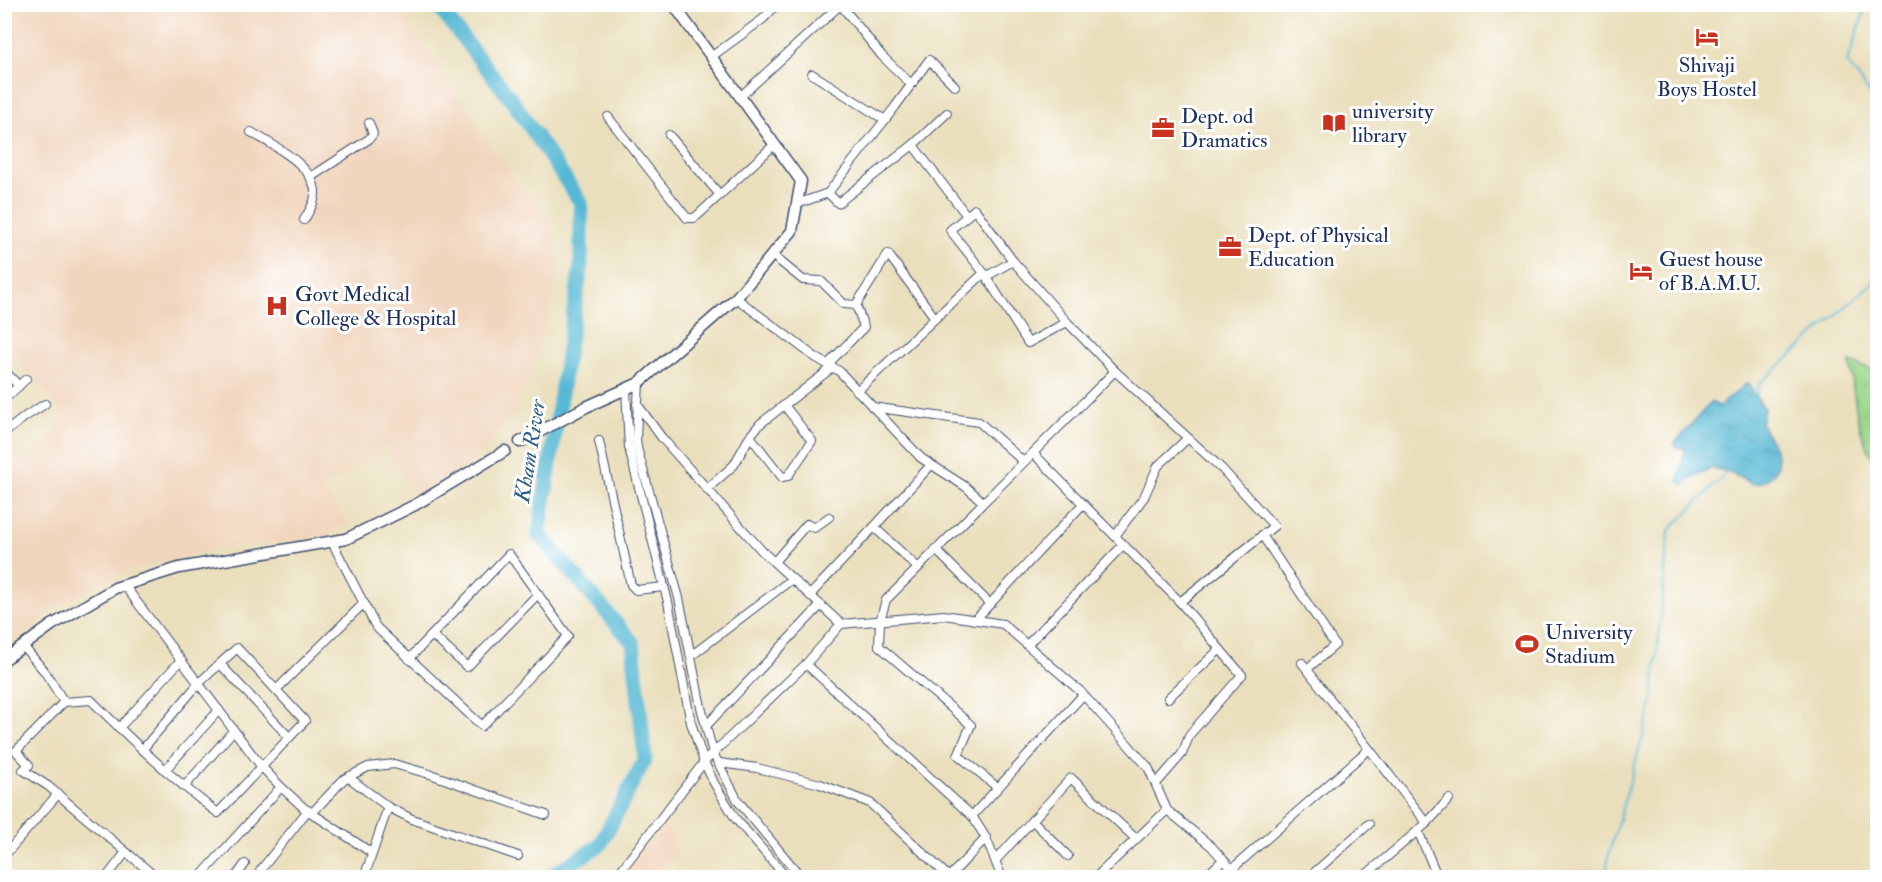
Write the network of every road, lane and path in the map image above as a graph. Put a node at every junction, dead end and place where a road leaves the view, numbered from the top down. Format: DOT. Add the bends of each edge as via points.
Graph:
graph roads {
  1 [pos="675,4"];
  2 [pos="777,4"];
  3 [pos="840,5"];
  4 [pos="711,57"];
  5 [pos="812,74"];
  6 [pos="911,84"];
  7 [pos="955,86"];
  8 [pos="740,97"];
  9 [pos="946,113"];
  10 [pos="608,117"];
  11 [pos="885,120"];
  12 [pos="369,123"];
  13 [pos="251,132"];
  14 [pos="669,135"];
  15 [pos="774,145"];
  16 [pos="913,145"];
  17 [pos="311,177"];
  18 [pos="828,193"];
  19 [pos="720,195"];
  20 [pos="797,204"];
  21 [pos="967,216"];
  22 [pos="304,220"];
  23 [pos="772,255"];
  24 [pos="1013,261"];
  25 [pos="986,275"];
  26 [pos="736,298"];
  27 [pos="856,305"];
  28 [pos="935,318"];
  29 [pos="1067,322"];
  30 [pos="831,366"];
  31 [pos="4,370"];
  32 [pos="1115,371"];
  33 [pos="639,383"];
  34 [pos="626,389"];
  35 [pos="857,391"];
  36 [pos="4,400"];
  37 [pos="45,404"];
  38 [pos="638,404"];
  39 [pos="784,405"];
  40 [pos="872,407"];
  41 [pos="4,433"];
  42 [pos="750,436"];
  43 [pos="1188,438"];
  44 [pos="599,441"];
  45 [pos="520,442"];
  46 [pos="506,451"];
  47 [pos="1033,453"];
  48 [pos="1024,462"];
  49 [pos="931,465"];
  50 [pos="707,489"];
  51 [pos="983,502"];
  52 [pos="1083,504"];
  53 [pos="829,517"];
  54 [pos="873,526"];
  55 [pos="1262,535"];
  56 [pos="1115,537"];
  57 [pos="332,542"];
  58 [pos="1123,545"];
  59 [pos="935,549"];
  60 [pos="774,562"];
  61 [pos="917,567"];
  62 [pos="792,579"];
  63 [pos="124,585"];
  64 [pos="664,587"];
  65 [pos="538,594"];
  66 [pos="810,595"];
  67 [pos="1180,602"];
  68 [pos="364,603"];
  69 [pos="990,604"];
  70 [pos="821,605"];
  71 [pos="975,620"];
  72 [pos="880,621"];
  73 [pos="841,624"];
  74 [pos="432,635"];
  75 [pos="1027,645"];
  76 [pos="23,646"];
  77 [pos="1220,649"];
  78 [pos="691,656"];
  79 [pos="409,659"];
  80 [pos="4,660"];
  81 [pos="181,660"];
  82 [pos="220,664"];
  83 [pos="806,664"];
  84 [pos="199,683"];
  85 [pos="276,690"];
  86 [pos="1083,695"];
  87 [pos="1168,698"];
  88 [pos="64,702"];
  89 [pos="219,710"];
  90 [pos="706,726"];
  91 [pos="119,728"];
  92 [pos="233,731"];
  93 [pos="290,737"];
  94 [pos="1369,749"];
  95 [pos="142,750"];
  96 [pos="713,753"];
  97 [pos="704,762"];
  98 [pos="719,764"];
  99 [pos="261,766"];
  100 [pos="165,770"];
  101 [pos="348,777"];
  102 [pos="1156,784"];
  103 [pos="184,787"];
  104 [pos="280,787"];
  105 [pos="998,788"];
  106 [pos="58,794"];
  107 [pos="1449,799"];
  108 [pos="388,807"];
  109 [pos="1167,810"];
  110 [pos="310,812"];
  111 [pos="546,815"];
  112 [pos="972,816"];
  113 [pos="1032,820"];
  114 [pos="1426,823"];
  115 [pos="1369,824"];
  116 [pos="1418,831"];
  117 [pos="986,838"];
  118 [pos="1136,839"];
  119 [pos="126,852"];
  120 [pos="372,853"];
  121 [pos="4,856"];
  122 [pos="518,856"];
  123 [pos="1068,856"];
  124 [pos="996,860"];
  125 [pos="1224,860"];
  126 [pos="245,864"];
  127 [pos="1232,869"];
  128 [pos="260,871"];
  129 [pos="106,878"];
  130 [pos="157,878"];
  131 [pos="199,878"];
  132 [pos="235,878"];
  133 [pos="364,878"];
  134 [pos="615,878"];
  135 [pos="787,878"];
  136 [pos="802,878"];
  137 [pos="1002,878"];
  138 [pos="1095,878"];
  139 [pos="1204,878"];
  140 [pos="1240,878"];
  141 [pos="1308,878"];
  142 [pos="1362,878"];
  143 [pos="1438,878"];
  1 -- 4 [label="street"];
  2 -- 4 [label="street"];
  3 -- 6 [label="street"];
  3 -- 8 [label="street"];
  4 -- 8 [label="street"];
  5 -- 11 [label="street"];
  6 -- 7 [label="street" via="929,60"];
  6 -- 11 [label="street"];
  8 -- 15 [label="street"];
  9 -- 16 [label="street"];
  10 -- 19 [label="street" via="684,216 694,218"];
  11 -- 18 [label="street"];
  12 -- 17 [label="street" via="373,134 369,139"];
  13 -- 17 [label="street" via="292,158"];
  14 -- 19 [label="street"];
  15 -- 19 [label="street"];
  15 -- 20 [label="street" via="801,181"];
  16 -- 18 [label="street" via="838,203"];
  16 -- 21 [label="street"];
  17 -- 22 [label="street" via="316,197"];
  18 -- 20 [label="street"];
  20 -- 23 [label="street" via="792,231"];
  21 -- 24 [label="street" via="975,209"];
  21 -- 25 [label="street" via="950,230"];
  23 -- 26 [label="street"];
  23 -- 27 [label="street" via="802,280 821,281 844,304"];
  24 -- 25 [label="street"];
  24 -- 29 [label="street"];
  25 -- 28 [label="street"];
  25 -- 29 [label="street" via="1028,343"];
  26 -- 30 [label="street"];
  26 -- 33 [label="street"];
  27 -- 28 [label="street" via="888,254"];
  27 -- 30 [label="street" via="864,327"];
  28 -- 35 [label="street"];
  29 -- 32 [label="street"];
  30 -- 35 [label="street"];
  30 -- 39 [label="street"];
  31 -- 36 [label="street" via="22,382"];
  32 -- 43 [label="street"];
  32 -- 47 [label="street"];
  33 -- 34 [label="street"];
  33 -- 38 [label="street"];
  34 -- 45 [label="street"];
  34 -- 64 [label="street" via="629,448"];
  35 -- 40 [label="street"];
  37 -- 41 [label="street"];
  38 -- 50 [label="street"];
  38 -- 78 [label="street" via="637,448"];
  39 -- 42 [label="street"];
  39 -- 42 [label="street" via="812,441 788,477 782,477"];
  40 -- 48 [label="street" via="979,422"];
  40 -- 49 [label="street"];
  42 -- 50 [label="street" via="734,465"];
  43 -- 55 [label="street" via="1274,526"];
  43 -- 56 [label="street" via="1158,466 1144,497"];
  44 -- 64 [label="street" via="631,585 636,590"];
  46 -- 57 [label="street" via="415,505"];
  47 -- 48 [label="street"];
  47 -- 52 [label="street"];
  48 -- 51 [label="street"];
  49 -- 51 [label="street"];
  49 -- 54 [label="street"];
  50 -- 60 [label="street"];
  51 -- 59 [label="street"];
  52 -- 56 [label="street"];
  52 -- 69 [label="street"];
  53 -- 60 [label="street" via="814,528 807,524"];
  54 -- 61 [label="street"];
  54 -- 66 [label="street"];
  55 -- 67 [label="street"];
  55 -- 94 [label="street" via="1335,645 1305,666"];
  56 -- 58 [label="street"];
  57 -- 63 [label="street" via="179,568"];
  57 -- 68 [label="street"];
  58 -- 67 [label="street"];
  58 -- 75 [label="street"];
  59 -- 61 [label="street"];
  59 -- 69 [label="street"];
  60 -- 62 [label="street"];
  61 -- 72 [label="street" via="885,600"];
  62 -- 66 [label="street"];
  62 -- 78 [label="street"];
  63 -- 76 [label="street"];
  63 -- 81 [label="street"];
  64 -- 97 [label="street" via="691,723"];
  65 -- 74 [label="street" via="467,667"];
  65 -- 74 [label="street" via="509,554"];
  65 -- 79 [label="street" via="568,636 482,726"];
  66 -- 70 [label="street"];
  67 -- 77 [label="street"];
  68 -- 79 [label="street" via="376,627"];
  68 -- 85 [label="street"];
  69 -- 71 [label="street"];
  70 -- 73 [label="street"];
  70 -- 90 [label="street"];
  71 -- 72 [label="street" via="944,615"];
  71 -- 75 [label="street" via="1003,624"];
  72 -- 73 [label="street"];
  72 -- 105 [label="street" via="879,646 971,725 958,755"];
  73 -- 83 [label="street"];
  74 -- 79 [label="street"];
  75 -- 86 [label="street"];
  76 -- 80 [label="street"];
  76 -- 88 [label="street"];
  77 -- 87 [label="street"];
  77 -- 102 [label="street" via="1242,675 1190,734 1182,754"];
  78 -- 90 [label="street"];
  81 -- 84 [label="street"];
  81 -- 91 [label="street"];
  82 -- 84 [label="street"];
  82 -- 85 [label="street" via="237,648"];
  82 -- 93 [label="street"];
  83 -- 96 [label="street"];
  83 -- 112 [label="street"];
  84 -- 89 [label="street"];
  84 -- 95 [label="street"];
  85 -- 93 [label="street" via="304,721"];
  86 -- 102 [label="street" via="1148,766"];
  86 -- 105 [label="street"];
  88 -- 91 [label="street" via="91,700"];
  88 -- 106 [label="street" via="15,751 29,765 23,770"];
  89 -- 92 [label="street"];
  89 -- 100 [label="street"];
  90 -- 96 [label="street"];
  91 -- 95 [label="street"];
  92 -- 99 [label="street"];
  92 -- 103 [label="street"];
  93 -- 99 [label="street"];
  94 -- 114 [label="street"];
  94 -- 127 [label="street"];
  95 -- 100 [label="street"];
  96 -- 97 [label="street"];
  96 -- 98 [label="street"];
  97 -- 134 [label="street"];
  97 -- 135 [label="street" via="735,818"];
  98 -- 117 [label="street" via="757,768 820,784 870,803 949,878"];
  98 -- 136 [label="street" via="738,801"];
  99 -- 103 [label="street" via="218,813"];
  99 -- 104 [label="street"];
  100 -- 103 [label="street"];
  101 -- 108 [label="street"];
  101 -- 110 [label="street"];
  101 -- 111 [label="street" via="368,766 394,764"];
  102 -- 109 [label="street"];
  104 -- 110 [label="street"];
  104 -- 131 [label="street"];
  105 -- 112 [label="street"];
  106 -- 119 [label="street"];
  106 -- 121 [label="street"];
  107 -- 114 [label="street"];
  108 -- 120 [label="street"];
  108 -- 122 [label="street"];
  109 -- 118 [label="street"];
  109 -- 125 [label="street"];
  110 -- 120 [label="street"];
  110 -- 128 [label="street"];
  112 -- 117 [label="street"];
  113 -- 118 [label="street" via="1072,778"];
  113 -- 123 [label="street"];
  113 -- 124 [label="street"];
  114 -- 116 [label="street"];
  115 -- 141 [label="street"];
  116 -- 142 [label="street"];
  116 -- 143 [label="street"];
  117 -- 124 [label="street"];
  118 -- 138 [label="street"];
  119 -- 129 [label="street"];
  119 -- 130 [label="street"];
  120 -- 133 [label="street"];
  124 -- 137 [label="street"];
  125 -- 127 [label="street"];
  125 -- 139 [label="street"];
  126 -- 132 [label="street"];
  127 -- 140 [label="street"];
}
